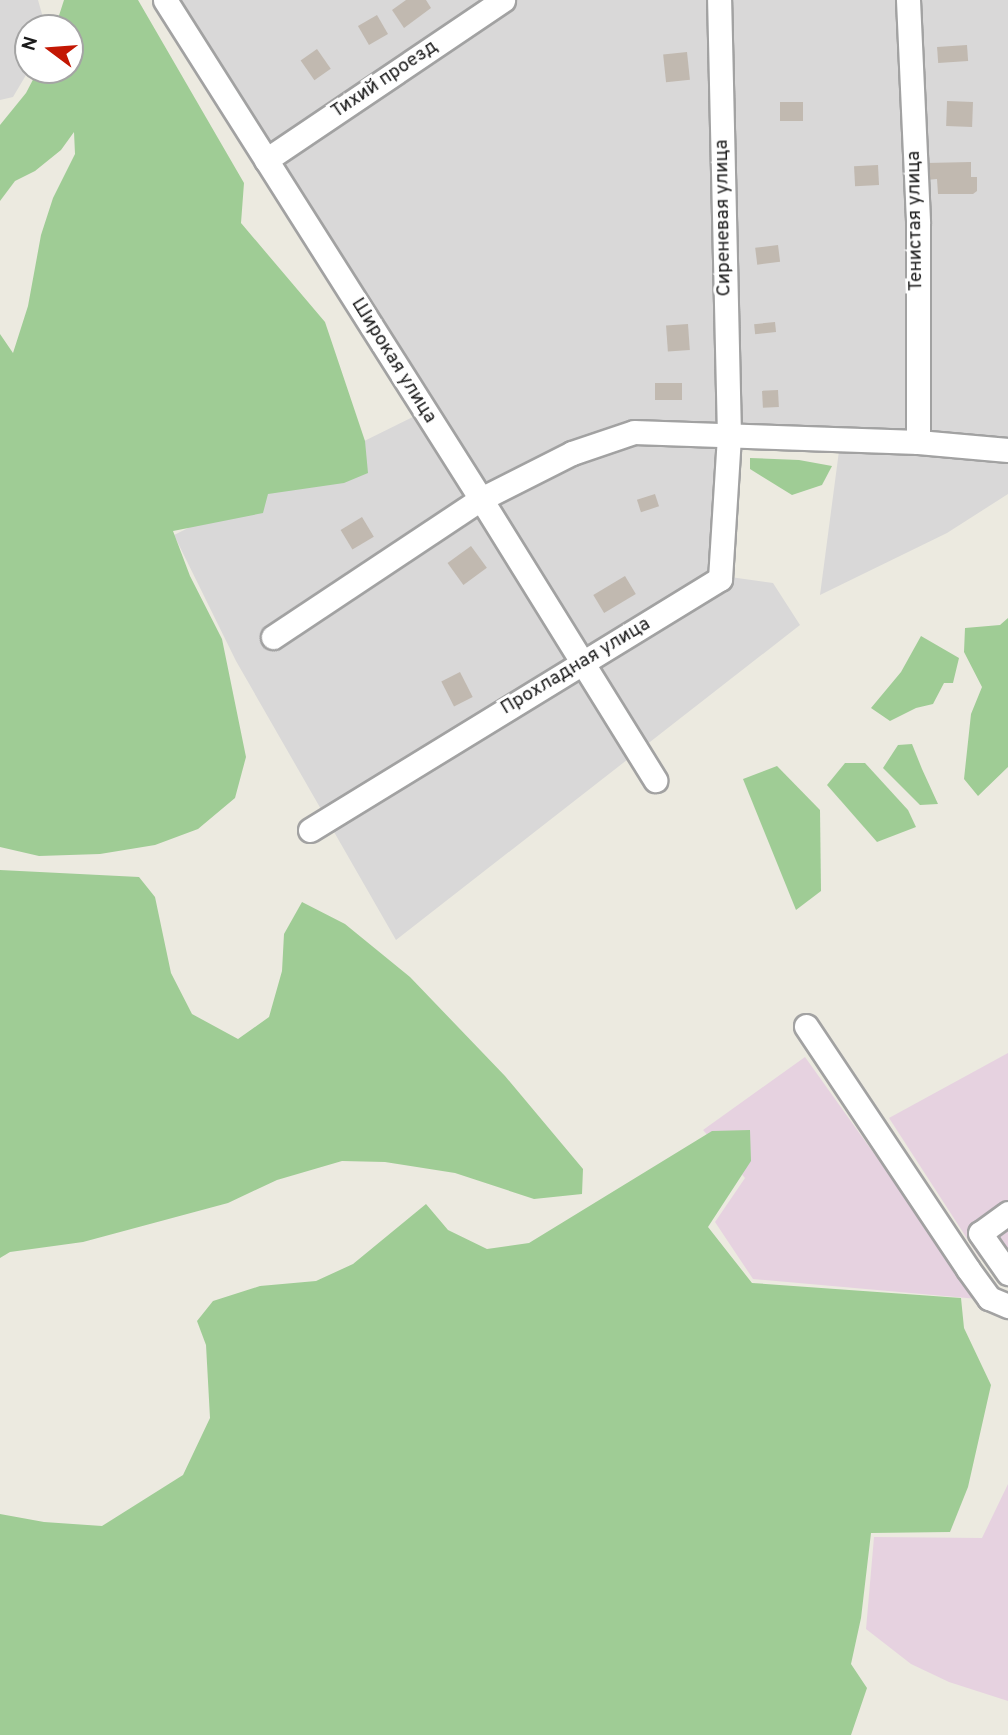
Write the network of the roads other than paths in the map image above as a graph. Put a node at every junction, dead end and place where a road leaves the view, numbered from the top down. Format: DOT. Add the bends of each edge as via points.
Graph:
graph roads {
  1 [pos="165,0"];
  2 [pos="503,0"];
  3 [pos="719,0"];
  4 [pos="908,0"];
  5 [pos="266,160"];
  6 [pos="729,436"];
  7 [pos="918,442"];
  8 [pos="1008,450"];
  9 [pos="481,499"];
  10 [pos="273,636"];
  11 [pos="584,663"];
  12 [pos="655,779"];
  13 [pos="310,830"];
  14 [pos="807,1026"];
  15 [pos="1008,1213"];
  16 [pos="1008,1273"];
  17 [pos="1008,1306"];
  1 -- 5 [label="street, Широкая улица"];
  2 -- 5 [label="street, Тихий проезд"];
  3 -- 6 [label="street, Сиреневая улица"];
  4 -- 7 [label="street, Тенистая улица" via="918,223"];
  5 -- 9 [label="street, Широкая улица"];
  6 -- 7 [label="street"];
  6 -- 9 [label="street" via="634,432 572,453"];
  6 -- 11 [label="street, Прохладная улица" via="720,579"];
  7 -- 8 [label="street"];
  9 -- 10 [label="street"];
  9 -- 11 [label="street, Широкая улица"];
  11 -- 12 [label="street, Широкая улица"];
  11 -- 13 [label="street, Прохладная улица"];
  14 -- 17 [label="street" via="968,1269 989,1298"];
  15 -- 16 [label="street" via="980,1233"];
}
